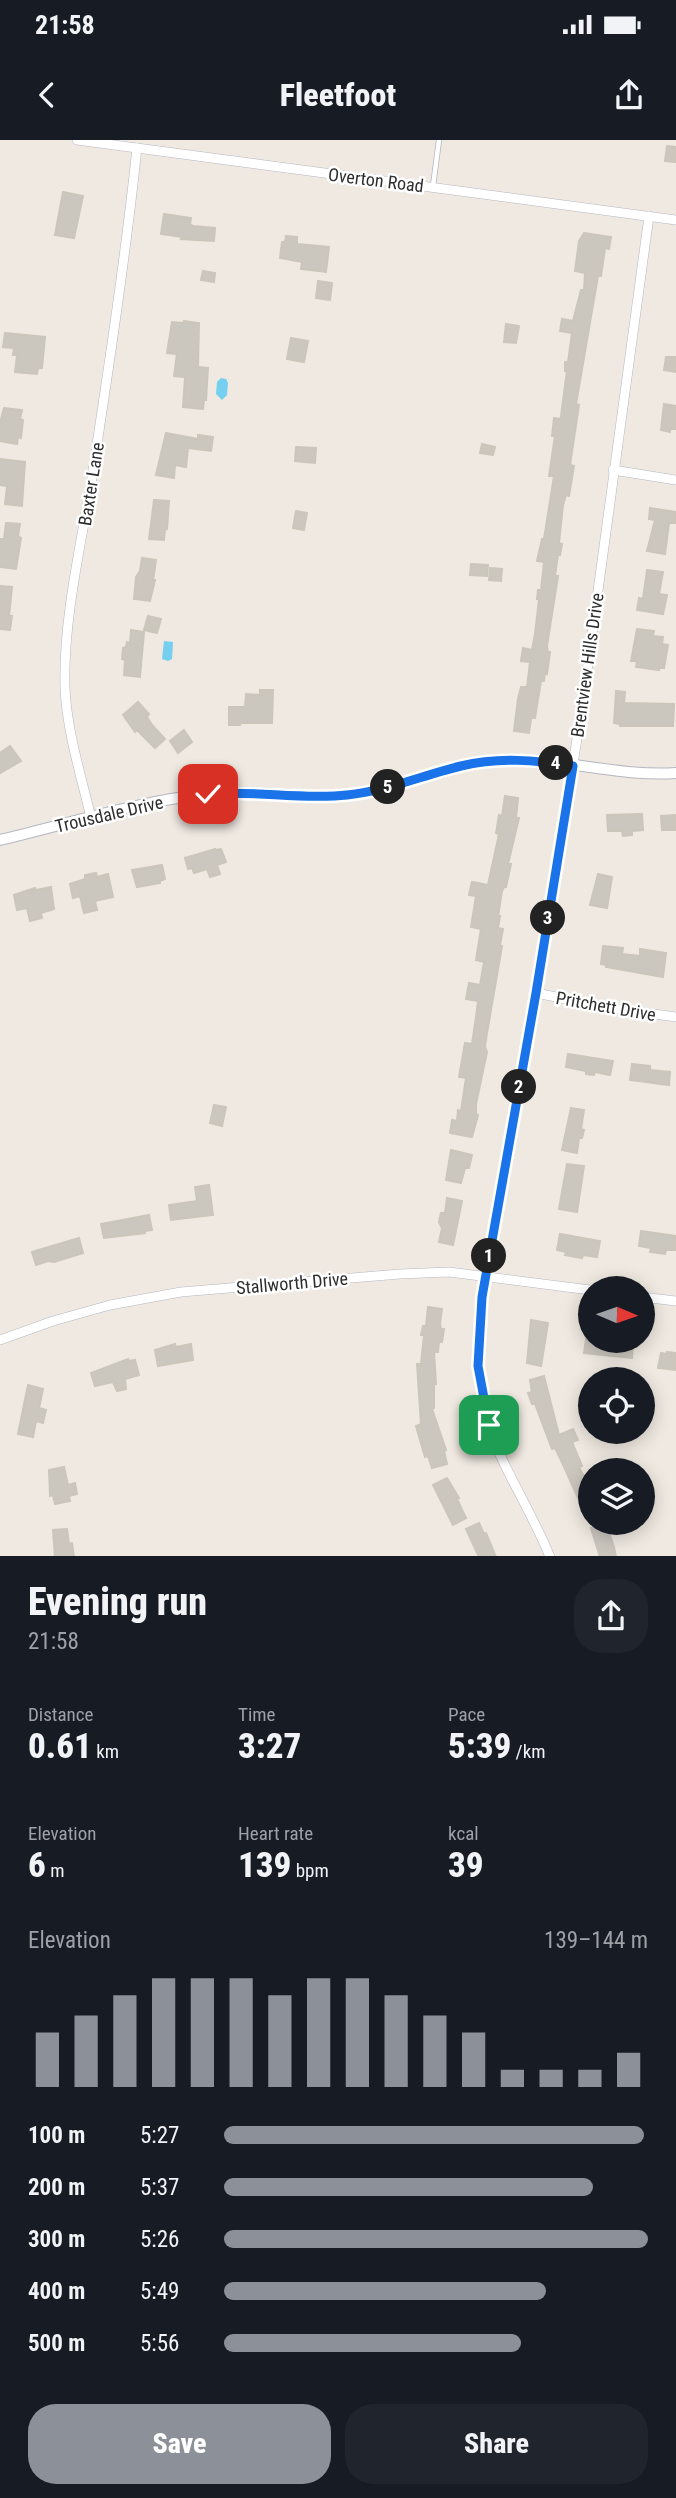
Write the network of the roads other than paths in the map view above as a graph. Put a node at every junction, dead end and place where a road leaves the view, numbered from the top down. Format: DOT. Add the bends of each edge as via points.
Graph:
graph roads {
  1 [pos="76,140"];
  2 [pos="439,140"];
  3 [pos="137,148"];
  4 [pos="432,187"];
  5 [pos="649,216"];
  6 [pos="676,220"];
  7 [pos="613,470"];
  8 [pos="676,480"];
  9 [pos="573,766"];
  10 [pos="676,773"];
  11 [pos="91,818"];
  12 [pos="0,840"];
  13 [pos="536,993"];
  14 [pos="676,1017"];
  15 [pos="485,1277"];
  16 [pos="578,1289"];
  17 [pos="655,1299"];
  18 [pos="676,1301"];
  19 [pos="0,1340"];
  20 [pos="550,1556"];
  1 -- 3 [label="street, Overton Road"];
  2 -- 4 [label="lane"];
  3 -- 4 [label="street, Overton Road"];
  3 -- 11 [label="street, Baxter Lane" via="124,269 66,656 69,727"];
  4 -- 5 [label="street, Overton Road"];
  5 -- 6 [label="street, Overton Road"];
  5 -- 7 [label="street, Brentview Hills Drive"];
  7 -- 8 [label="street"];
  7 -- 9 [label="street, Brentview Hills Drive"];
  9 -- 10 [label="street, Trousdale Drive" via="623,773"];
  9 -- 11 [label="street, Trousdale Drive" via="494,761 357,794 208,794"];
  9 -- 13 [label="street, Brentview Hills Drive"];
  11 -- 12 [label="street, Trousdale Drive"];
  13 -- 14 [label="street, Pritchett Drive"];
  13 -- 15 [label="street, Brentview Hills Drive"];
  15 -- 16 [label="street, Stallworth Drive"];
  15 -- 19 [label="street, Stallworth Drive" via="449,1272 400,1274 181,1292 110,1305"];
  15 -- 20 [label="street, Brentview Hills Drive" via="478,1350 486,1412 500,1453"];
  17 -- 18 [label="street"];
}
